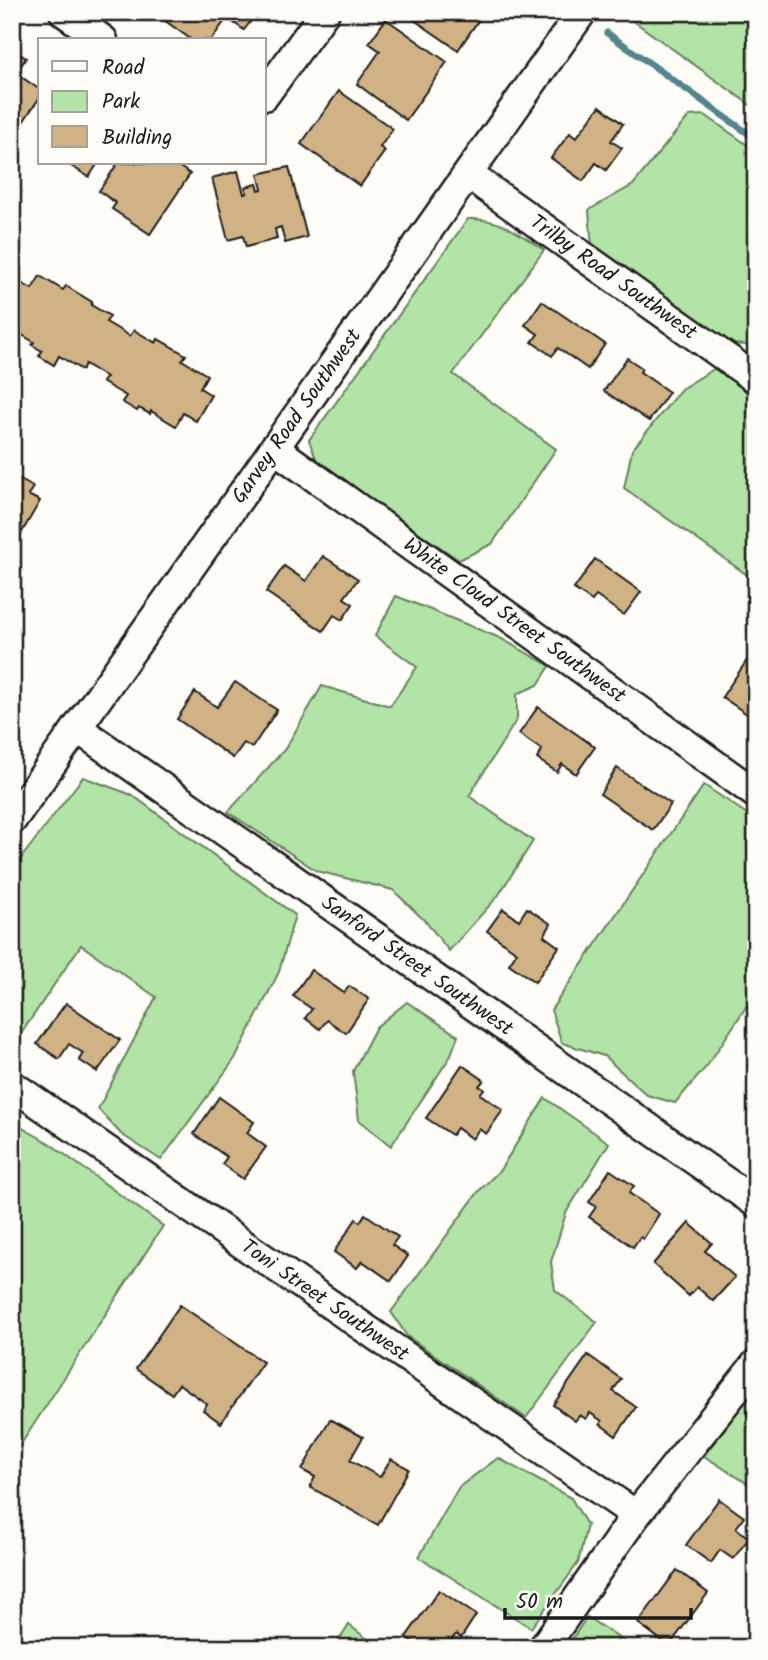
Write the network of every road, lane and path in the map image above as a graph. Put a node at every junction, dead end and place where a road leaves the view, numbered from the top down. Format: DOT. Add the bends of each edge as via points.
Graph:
graph roads {
  1 [pos="64,12"];
  2 [pos="325,12"];
  3 [pos="582,12"];
  4 [pos="100,38"];
  5 [pos="266,93"];
  6 [pos="469,175"];
  7 [pos="756,379"];
  8 [pos="274,448"];
  9 [pos="77,728"];
  10 [pos="756,794"];
  11 [pos="12,820"];
  12 [pos="12,1085"];
  13 [pos="756,1203"];
  14 [pos="756,1364"];
  15 [pos="636,1516"];
  16 [pos="543,1648"];
  1 -- 4 [label="street"];
  2 -- 5 [label="street"];
  3 -- 6 [label="street, Garvey Road Southwest"];
  6 -- 7 [label="street, Trilby Road Southwest"];
  6 -- 8 [label="street, Garvey Road Southwest"];
  8 -- 9 [label="street, Garvey Road Southwest"];
  8 -- 10 [label="street, White Cloud Street Southwest"];
  9 -- 11 [label="street, Garvey Road Southwest"];
  9 -- 13 [label="street, Sanford Street Southwest"];
  12 -- 15 [label="street, Toni Street Southwest"];
  14 -- 15 [label="street"];
  15 -- 16 [label="street"];
}
